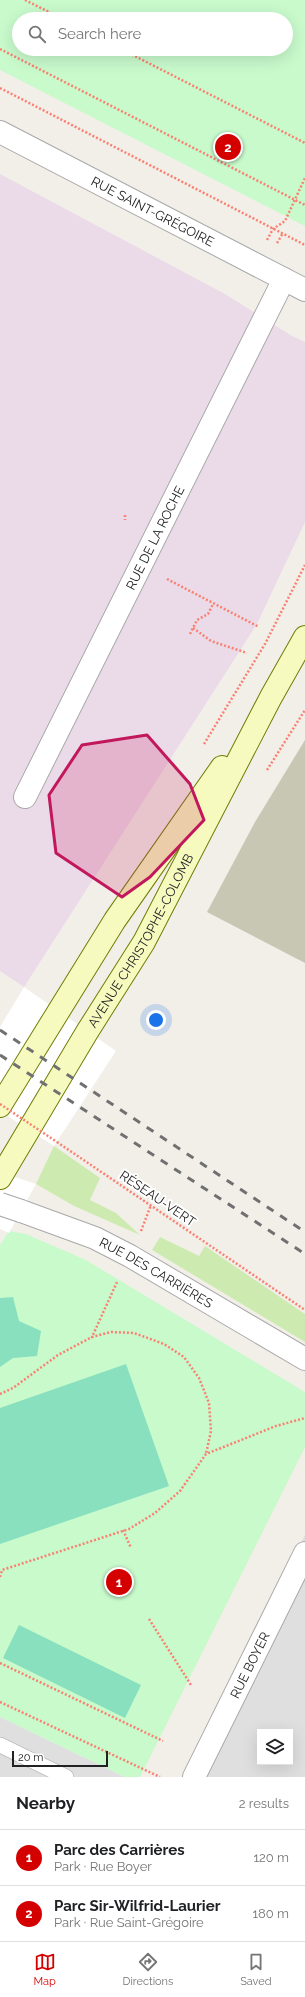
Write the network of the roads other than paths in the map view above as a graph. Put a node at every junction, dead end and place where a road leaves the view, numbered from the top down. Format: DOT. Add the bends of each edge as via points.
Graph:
graph roads {
  1 [pos="0,132"];
  2 [pos="284,280"];
  3 [pos="305,290"];
  4 [pos="305,637"];
  5 [pos="271,697"];
  6 [pos="25,797"];
  7 [pos="0,1105"];
  8 [pos="0,1178"];
  9 [pos="0,1204"];
  10 [pos="305,1359"];
  11 [pos="305,1553"];
  12 [pos="0,1746"];
  13 [pos="66,1777"];
  14 [pos="194,1777"];
  1 -- 2 [label="street, RUE SAINT-GRÉGOIRE"];
  2 -- 3 [label="street, RUE SAINT-GRÉGOIRE"];
  2 -- 6 [label="street, RUE DE LA ROCHE"];
  4 -- 5 [label="main road, AVENUE CHRISTOPHE-COLOMB"];
  5 -- 7 [label="main road, AVENUE CHRISTOPHE-COLOMB" via="115,920"];
  5 -- 8 [label="main road, AVENUE CHRISTOPHE-COLOMB" via="144,942 86,1032"];
  9 -- 10 [label="street, RUE DES CARRIÈRES, bridge" via="95,1238"];
  11 -- 14 [label="street, RUE BOYER"];
  12 -- 13 [label="lane"];
}
